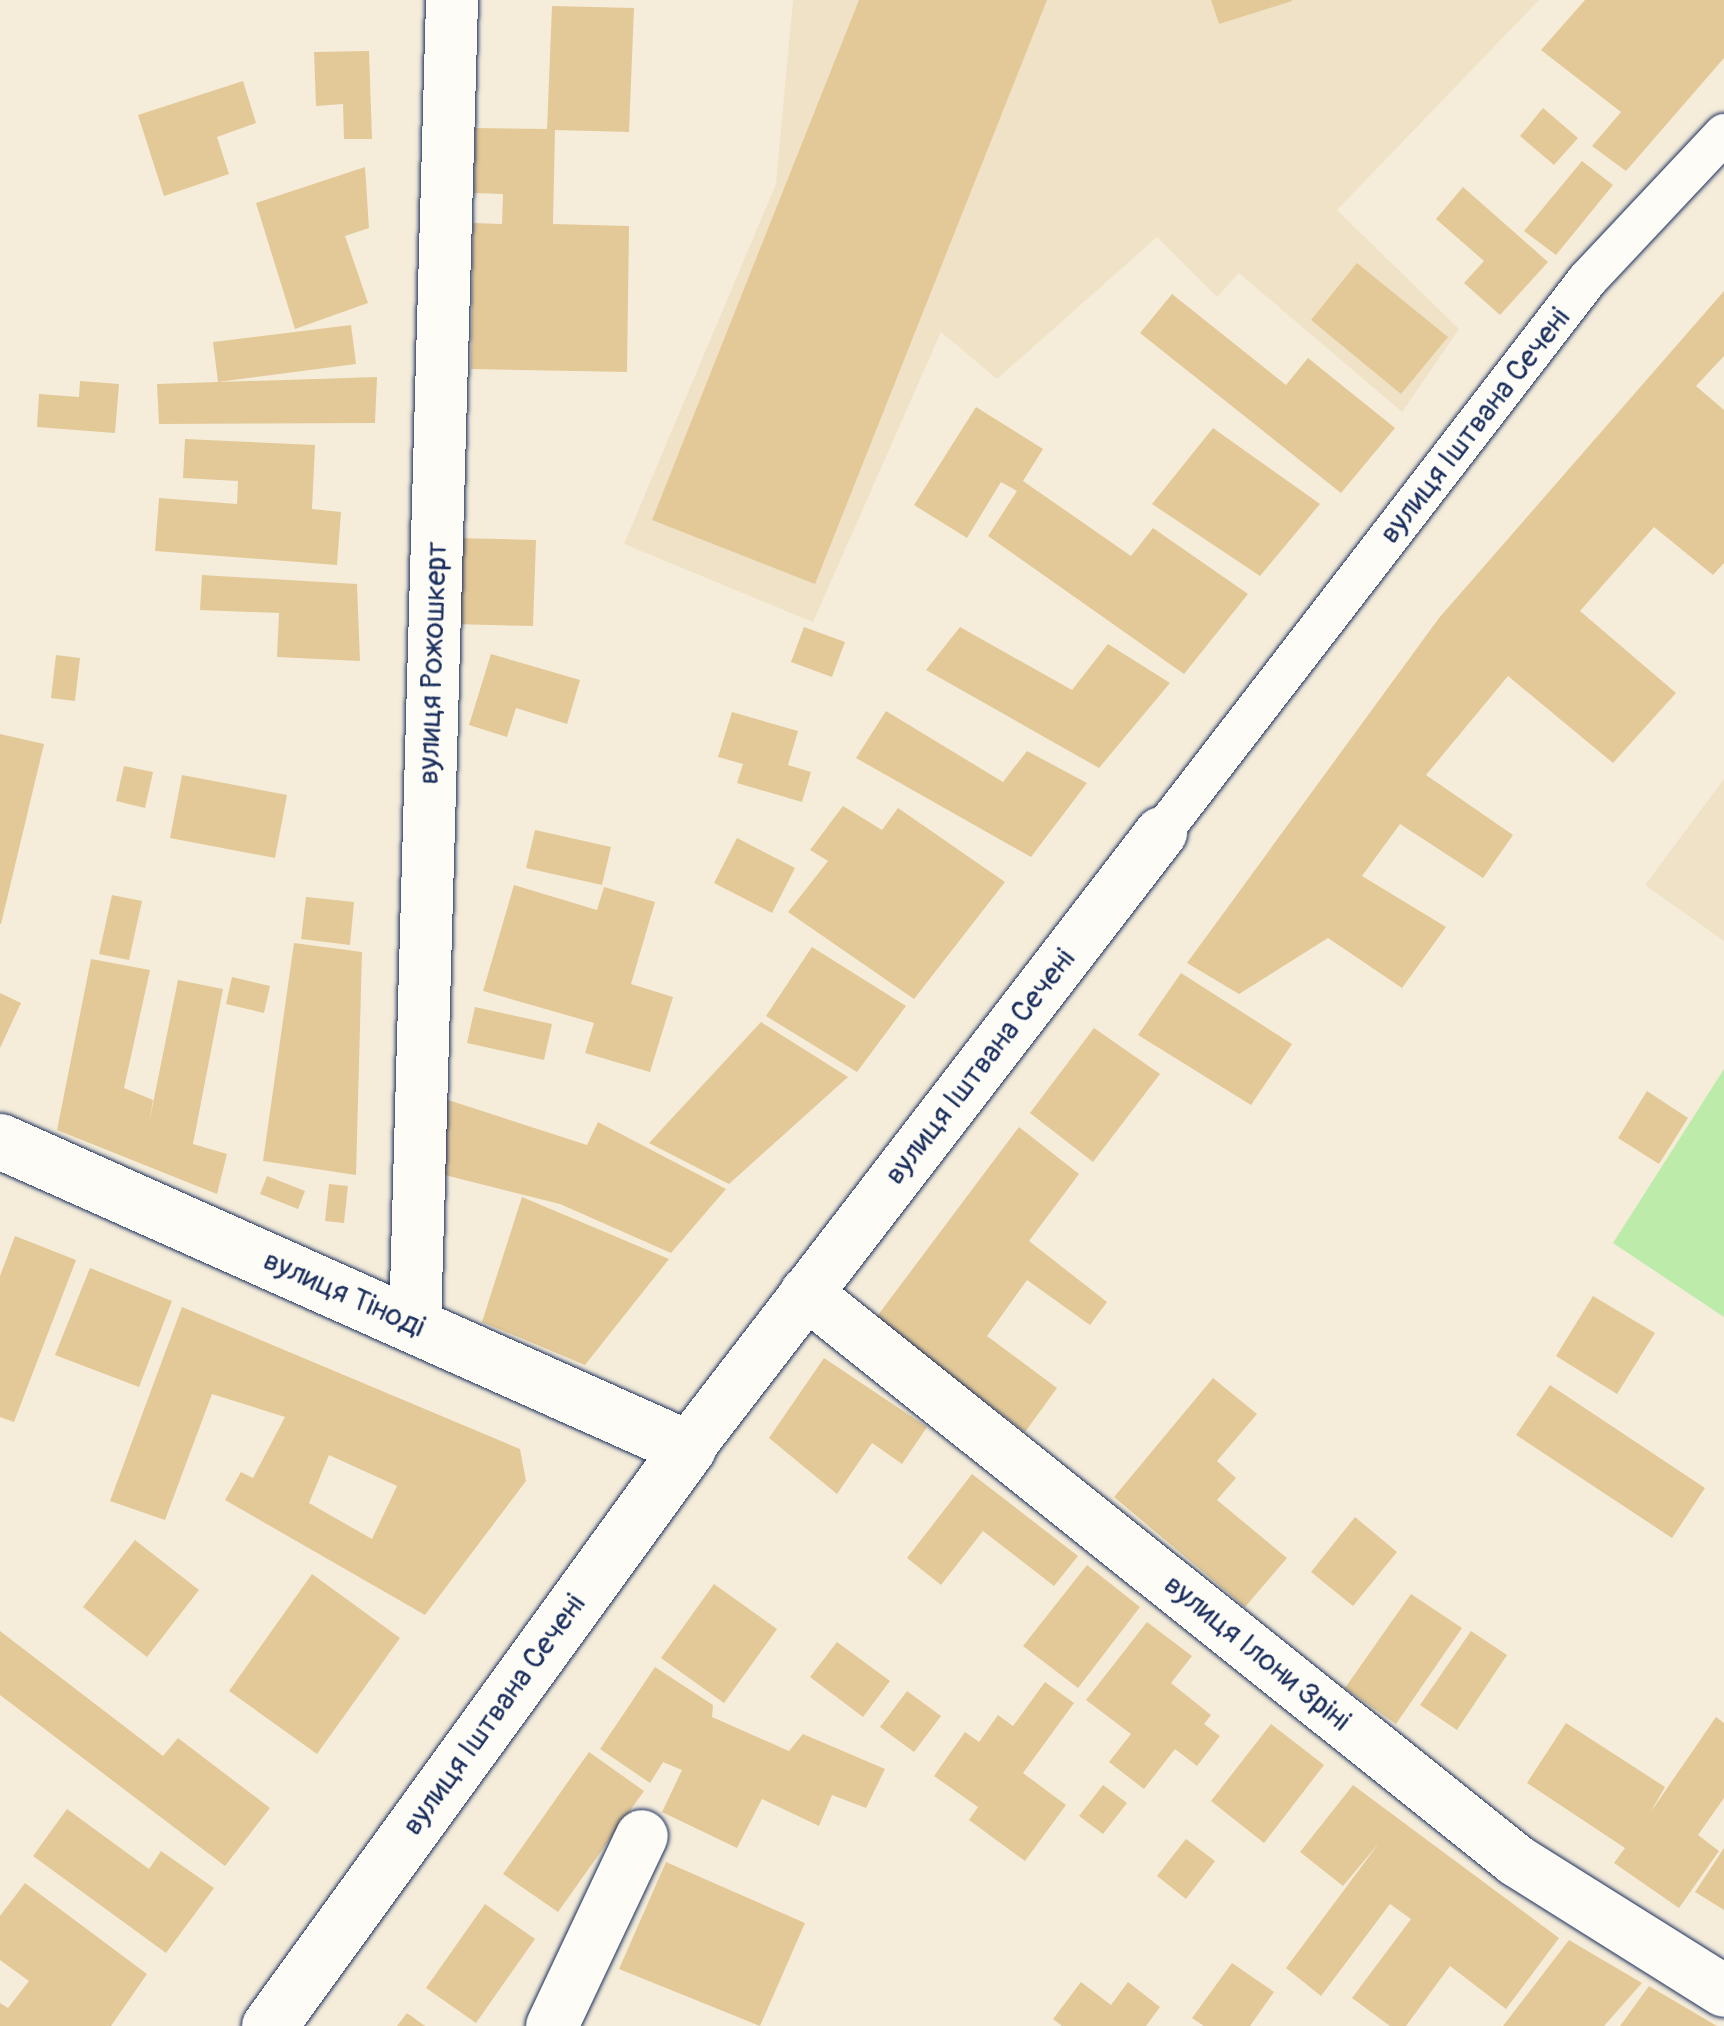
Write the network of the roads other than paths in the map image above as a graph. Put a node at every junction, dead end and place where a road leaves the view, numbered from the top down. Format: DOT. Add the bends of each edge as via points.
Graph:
graph roads {
  1 [pos="452,0"];
  2 [pos="1724,134"];
  3 [pos="1161,833"];
  4 [pos="0,1141"];
  5 [pos="806,1293"];
  6 [pos="415,1326"];
  7 [pos="688,1448"];
  8 [pos="642,1836"];
  9 [pos="1724,1990"];
  10 [pos="269,2026"];
  11 [pos="552,2026"];
  1 -- 6 [label="street, вулиця Рожошкерт"];
  2 -- 3 [label="street, вулиця Іштвана Сечені" via="1588,279"];
  3 -- 5 [label="street, вулиця Іштвана Сечені"];
  4 -- 6 [label="street, вулиця Тіноді"];
  5 -- 7 [label="street, вулиця Іштвана Сечені"];
  5 -- 9 [label="street, вулиця Ілони Зріні" via="1517,1861"];
  6 -- 7 [label="street, вулиця Тіноді"];
  7 -- 10 [label="street, вулиця Іштвана Сечені"];
  8 -- 11 [label="street"];
}
